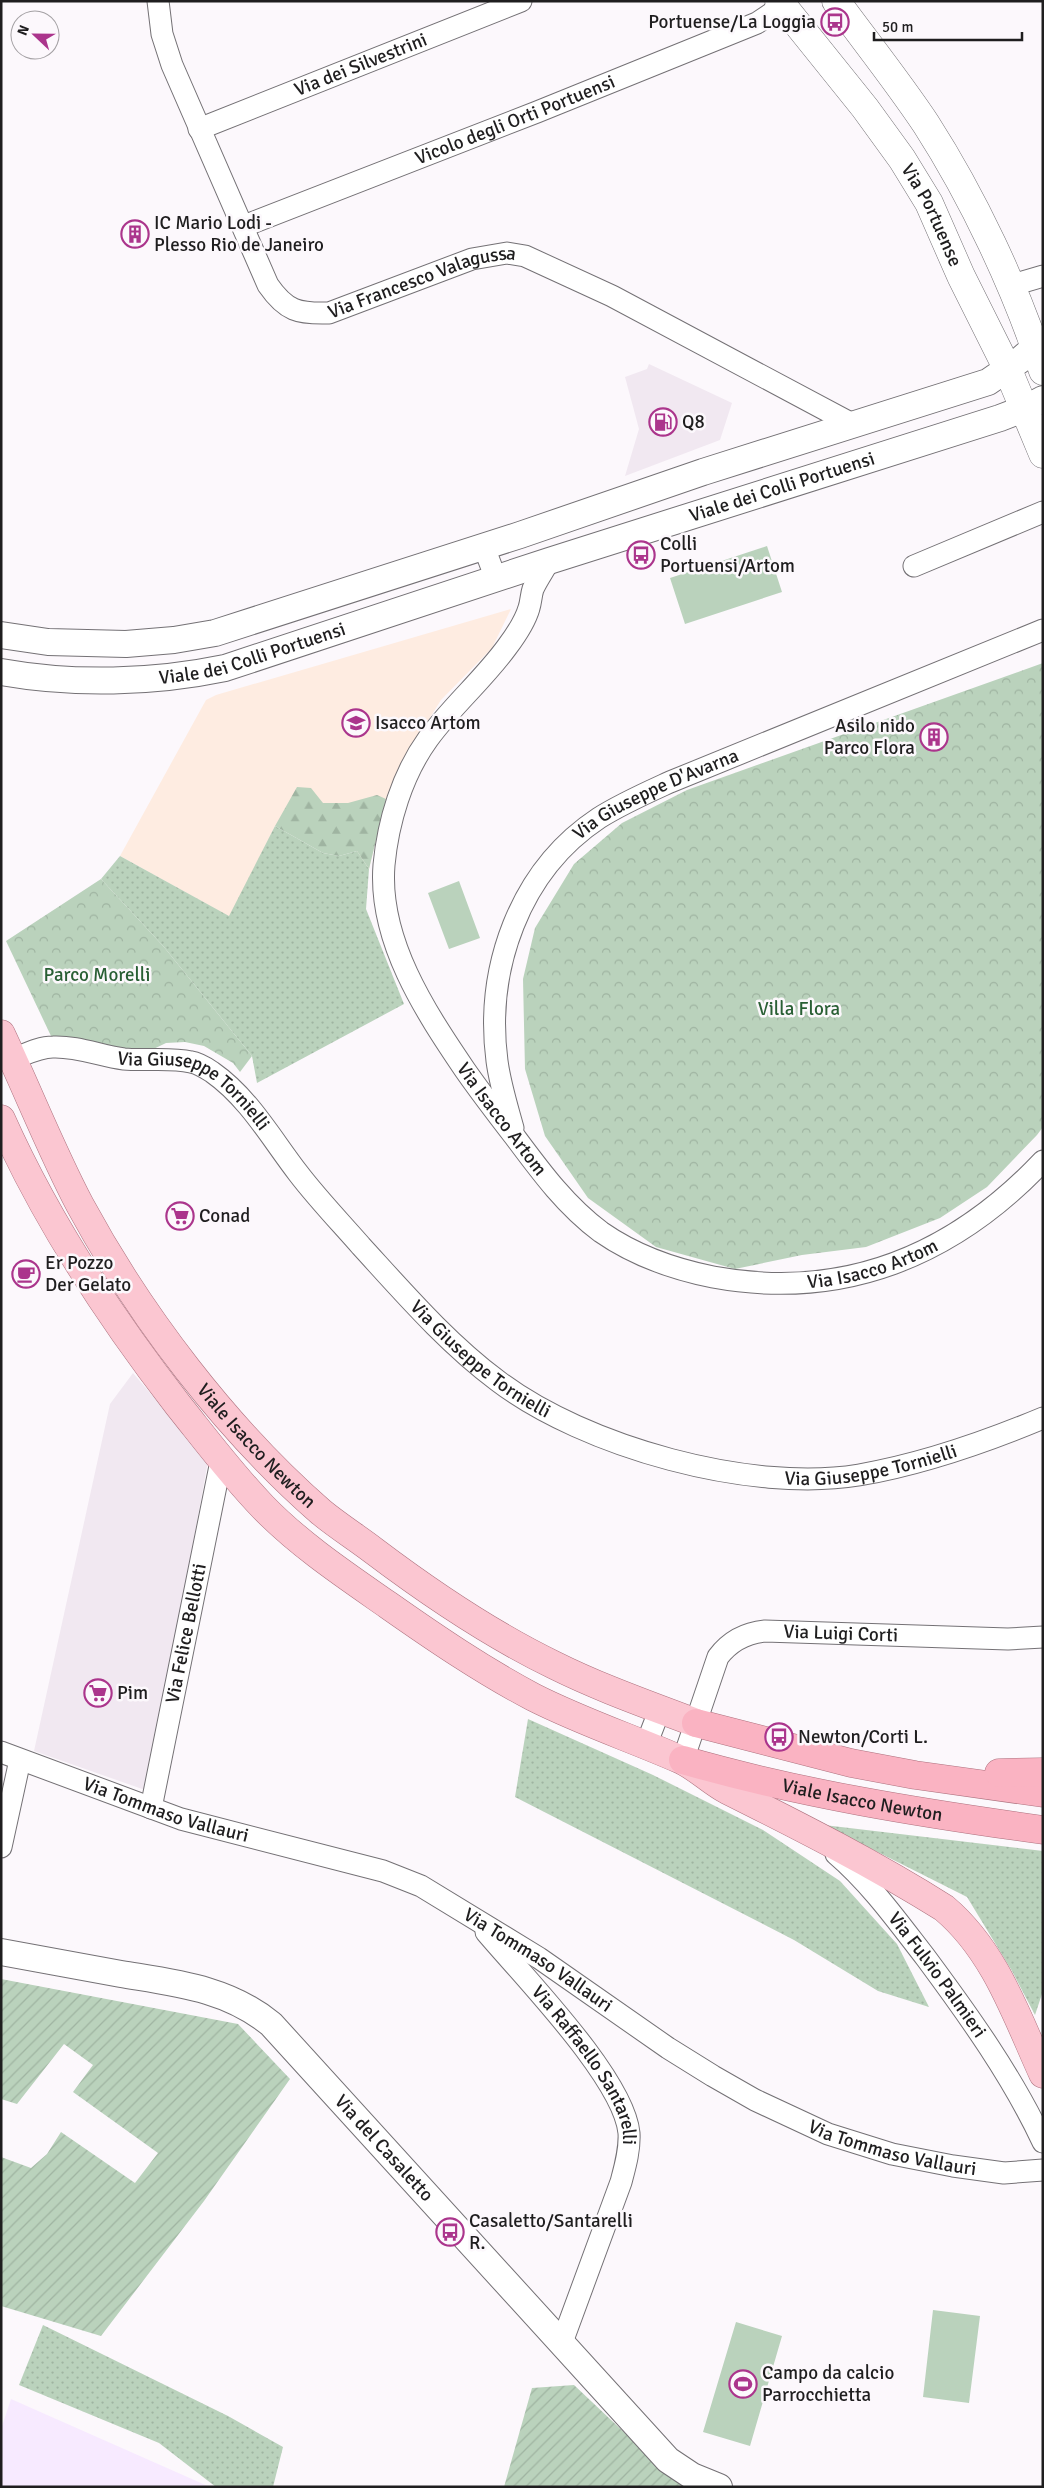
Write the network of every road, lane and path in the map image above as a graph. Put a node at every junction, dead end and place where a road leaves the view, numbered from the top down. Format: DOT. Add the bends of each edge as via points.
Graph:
graph roads {
  1 [pos="158,1"];
  2 [pos="521,1"];
  3 [pos="836,1"];
  4 [pos="780,2"];
  5 [pos="200,129"];
  6 [pos="244,226"];
  7 [pos="1043,276"];
  8 [pos="1009,286"];
  9 [pos="1030,358"];
  10 [pos="1036,402"];
  11 [pos="854,425"];
  12 [pos="1043,454"];
  13 [pos="1043,512"];
  14 [pos="484,547"];
  15 [pos="549,561"];
  16 [pos="914,566"];
  17 [pos="496,579"];
  18 [pos="1043,630"];
  19 [pos="1,635"];
  20 [pos="1,672"];
  21 [pos="1,1034"];
  22 [pos="13,1059"];
  23 [pos="1,1119"];
  24 [pos="517,1140"];
  25 [pos="1043,1161"];
  26 [pos="11,1162"];
  27 [pos="1043,1418"];
  28 [pos="221,1461"];
  29 [pos="1043,1638"];
  30 [pos="660,1709"];
  31 [pos="696,1723"];
  32 [pos="646,1746"];
  33 [pos="11,1756"];
  34 [pos="683,1760"];
  35 [pos="1043,1772"];
  36 [pos="915,1775"];
  37 [pos="1043,1793"];
  38 [pos="151,1808"];
  39 [pos="805,1828"];
  40 [pos="1043,1830"];
  41 [pos="1,1847"];
  42 [pos="474,1919"];
  43 [pos="1,1952"];
  44 [pos="1043,2074"];
  45 [pos="1043,2142"];
  46 [pos="1043,2170"];
  47 [pos="561,2346"];
  48 [pos="719,2487"];
  1 -- 5 [label="street, Via Francesco Valagussa" via="165,46"];
  2 -- 5 [label="street, Via dei Silvestrini"];
  3 -- 8 [label="main road, Via Portuense" via="945,154"];
  4 -- 6 [label="street, Vicolo degli Orti Portuensi" via="772,13 757,23"];
  4 -- 9 [label="main road, Via Portuense" via="865,108 920,187 961,276"];
  5 -- 6 [label="street, Via Francesco Valagussa"];
  6 -- 11 [label="street, Via Francesco Valagussa" via="268,285 289,308 308,314 329,313 472,259 507,253 525,256 612,296"];
  7 -- 8 [label="street"];
  8 -- 9 [label="main road, Via Portuense"];
  9 -- 10 [label="main road, Via Portuense"];
  9 -- 11 [label="street, Viale dei Colli Portuensi" via="988,382"];
  10 -- 12 [label="main road, Via Portuense"];
  10 -- 15 [label="street, Viale dei Colli Portuensi"];
  11 -- 14 [label="street, Viale dei Colli Portuensi" via="703,472"];
  13 -- 16 [label="street"];
  14 -- 17 [label="street"];
  14 -- 19 [label="street, Viale dei Colli Portuensi" via="236,627 192,637 107,644 48,642"];
  15 -- 17 [label="street, Viale dei Colli Portuensi"];
  15 -- 24 [label="street, Via Isacco Artom" via="516,634 418,755 396,806 384,866 389,920 415,986 457,1059"];
  17 -- 20 [label="street, Viale dei Colli Portuensi" via="266,656 206,672 74,680"];
  18 -- 24 [label="street, Via Giuseppe D'Avarna" via="635,798 598,819 562,850 543,871 523,902 510,931 499,971 496,1055"];
  21 -- 22 [label="main road, Viale Isacco Newton"];
  22 -- 27 [label="street, Via Giuseppe Tornielli" via="60,1047 137,1060 192,1062 213,1073 255,1113 299,1174 359,1244 472,1359 508,1388 547,1412 620,1443 723,1471 758,1476 826,1477 856,1475 941,1456"];
  22 -- 30 [label="main road, Viale Isacco Newton" via="77,1198 117,1268 217,1404 274,1466 322,1512 459,1611 555,1666"];
  23 -- 26 [label="main road, Viale Isacco Newton"];
  24 -- 25 [label="street, Via Isacco Artom" via="566,1201 624,1246 689,1272 776,1284 810,1283 868,1271 931,1248 985,1214"];
  26 -- 28 [label="main road, Viale Isacco Newton" via="138,1352"];
  28 -- 32 [label="main road, Viale Isacco Newton" via="297,1538 413,1623 533,1697"];
  28 -- 38 [label="street, Via Felice Bellotti"];
  29 -- 31 [label="street, Via Luigi Corti" via="748,1633 718,1657"];
  30 -- 31 [label="main road, Viale Isacco Newton"];
  30 -- 32 [label="street"];
  31 -- 34 [label="street"];
  31 -- 36 [label="highway, Viale Isacco Newton"];
  32 -- 34 [label="main road, Viale Isacco Newton"];
  33 -- 38 [label="street, Via Tommaso Vallauri"];
  33 -- 41 [label="street"];
  34 -- 39 [label="main road" via="723,1788"];
  34 -- 40 [label="highway, Viale Isacco Newton" via="853,1801"];
  35 -- 36 [label="highway"];
  36 -- 37 [label="highway, Viale Isacco Newton"];
  38 -- 42 [label="street, Via Tommaso Vallauri" via="230,1833 383,1871 438,1894"];
  39 -- 44 [label="main road" via="904,1883 962,1923 990,1959"];
  39 -- 45 [label="street, Via Fulvio Palmieri" via="851,1866 906,1932 1010,2080"];
  42 -- 46 [label="street, Via Tommaso Vallauri" via="539,1958 713,2076 755,2100 828,2134 884,2152 952,2166 1004,2173"];
  42 -- 47 [label="street, Via Raffaello Santarelli" via="585,2050 624,2113 628,2134 621,2182"];
  43 -- 47 [label="street, Via del Casaletto" via="197,1987 228,1997 258,2014 271,2024"];
  47 -- 48 [label="street, Via del Casaletto" via="668,2460 692,2476"];
}
